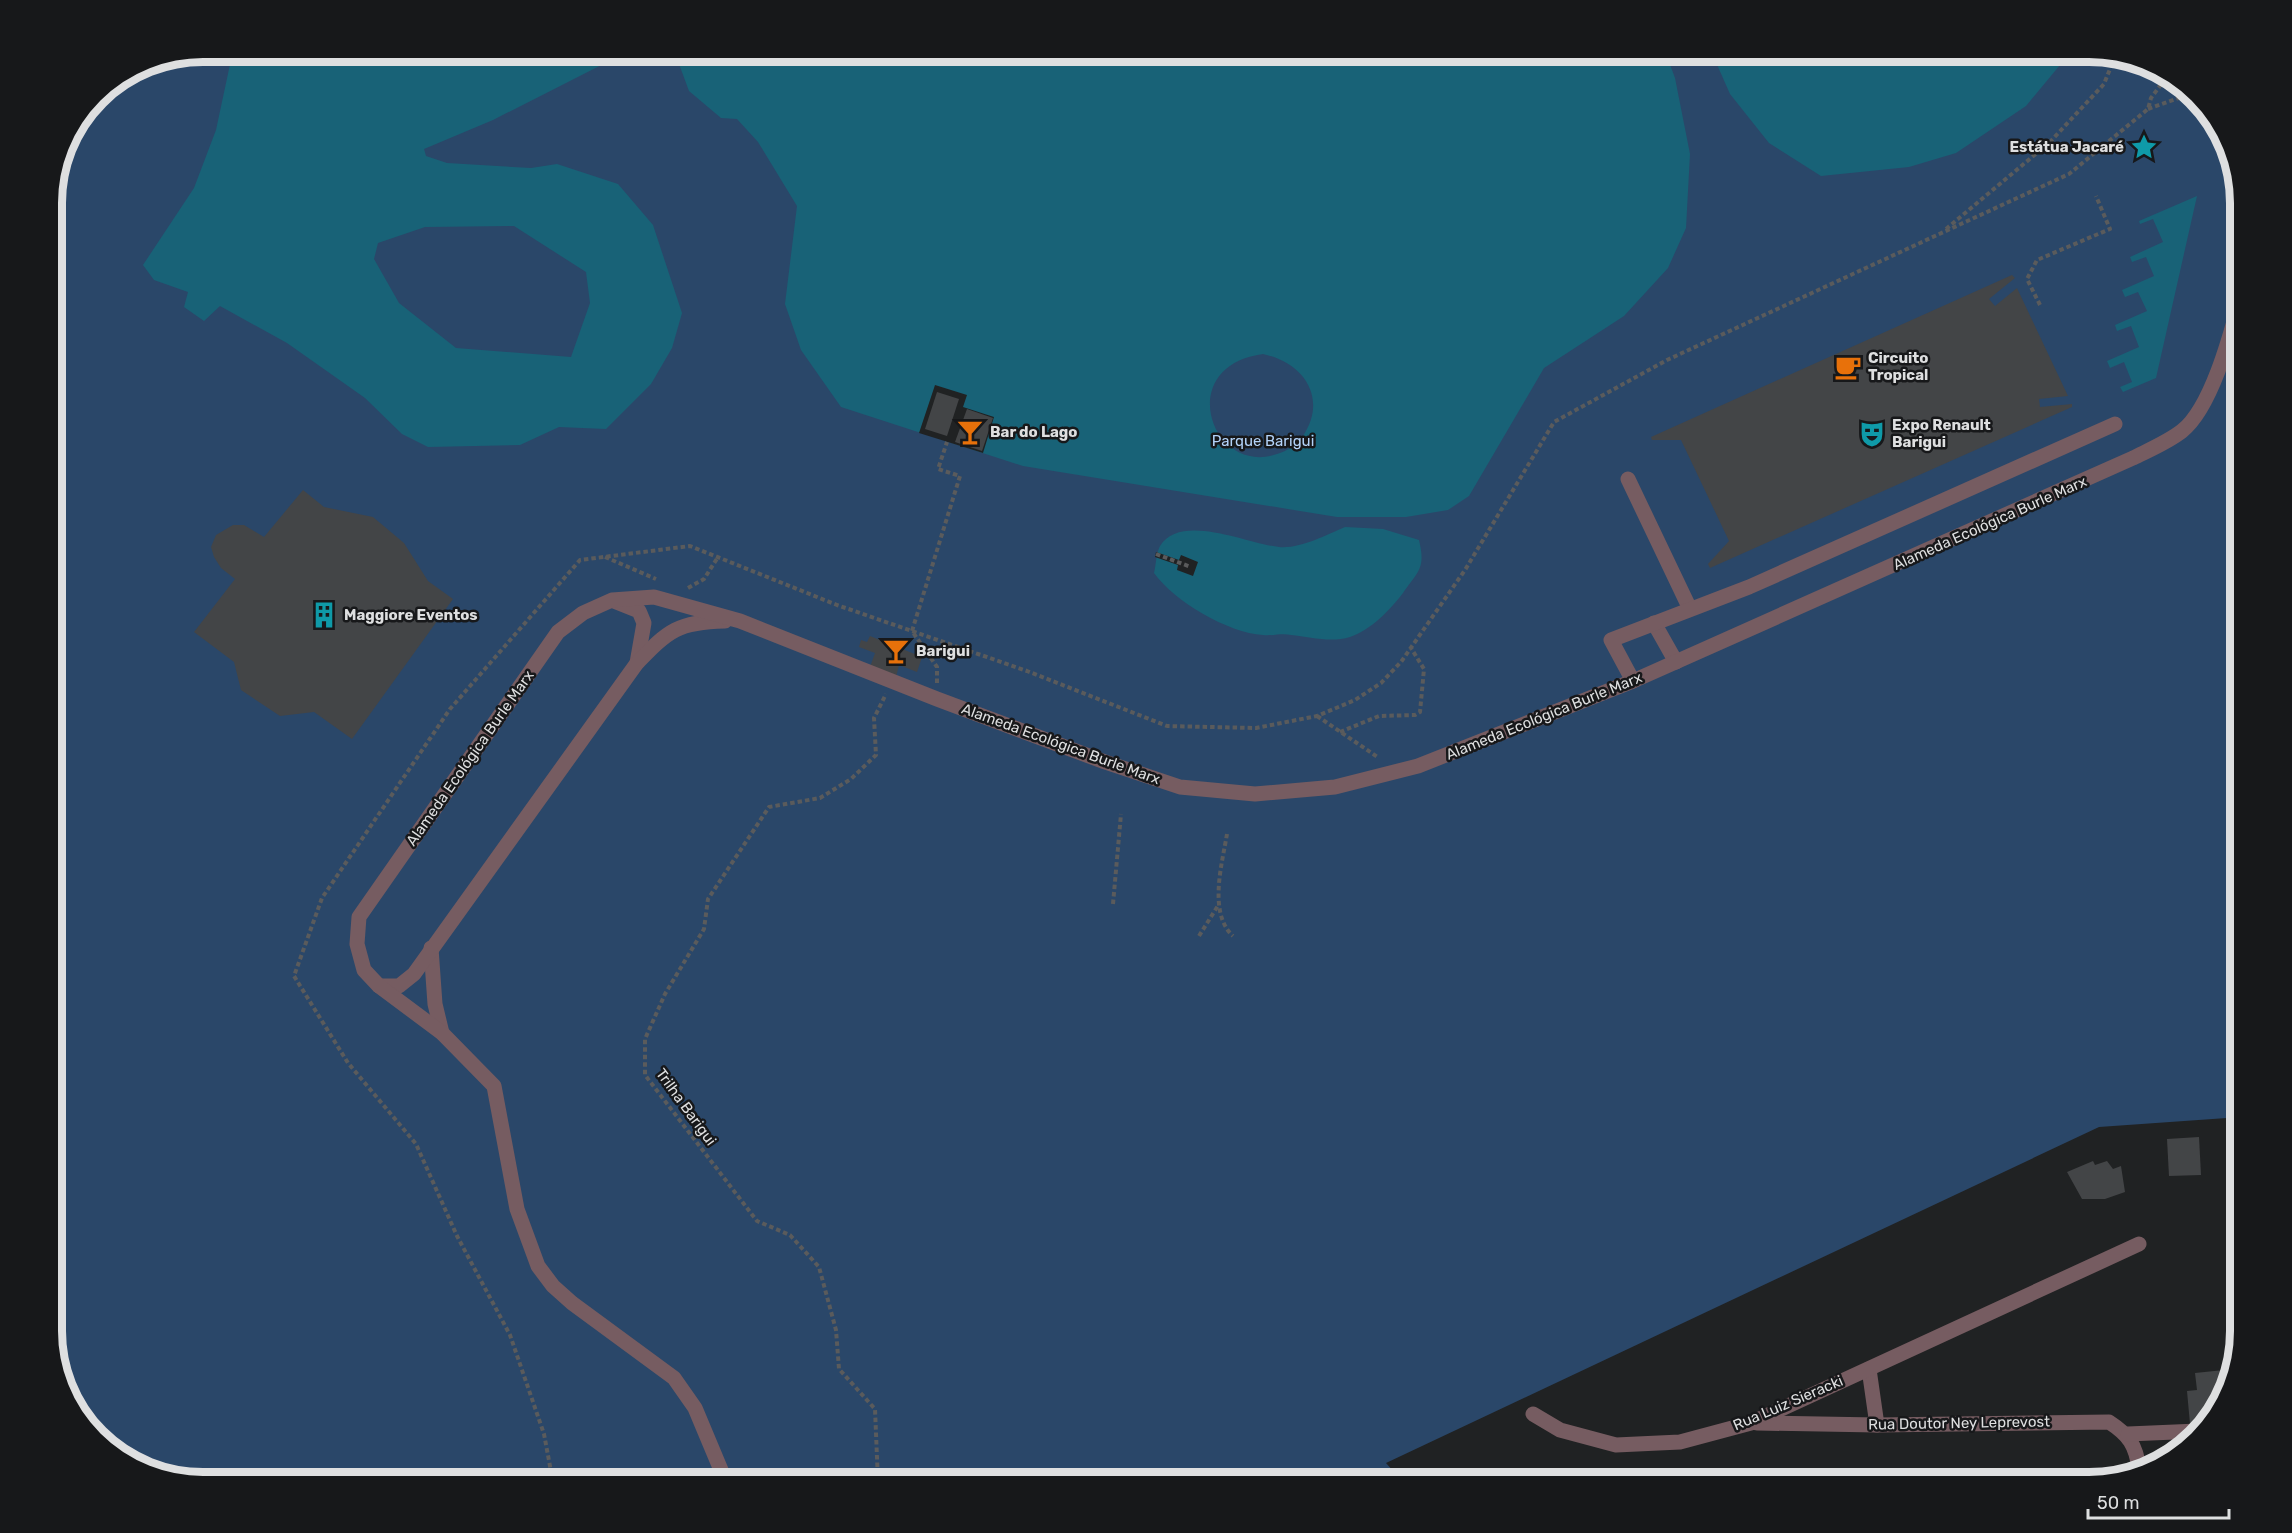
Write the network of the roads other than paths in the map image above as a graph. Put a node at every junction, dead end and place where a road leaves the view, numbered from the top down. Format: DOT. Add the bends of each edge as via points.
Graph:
graph roads {
  1 [pos="2230,336"];
  2 [pos="2115,424"];
  3 [pos="1628,479"];
  4 [pos="612,600"];
  5 [pos="1690,609"];
  6 [pos="740,621"];
  7 [pos="1653,623"];
  8 [pos="1676,662"];
  9 [pos="637,663"];
  10 [pos="1633,681"];
  11 [pos="430,948"];
  12 [pos="380,986"];
  13 [pos="442,1033"];
  14 [pos="2139,1244"];
  15 [pos="1869,1369"];
  16 [pos="1533,1414"];
  17 [pos="1750,1423"];
  18 [pos="1877,1425"];
  19 [pos="2188,1431"];
  20 [pos="2128,1434"];
  21 [pos="2138,1463"];
  22 [pos="722,1472"];
  1 -- 8 [label="street, Alameda Ecológica Burle Marx" via="2204,402 2183,431 2071,487"];
  2 -- 5 [label="street" via="1749,587"];
  3 -- 5 [label="street"];
  4 -- 6 [label="street, Alameda Ecológica Burle Marx" via="654,597"];
  4 -- 9 [label="street" via="639,611 644,623"];
  4 -- 12 [label="street, Alameda Ecológica Burle Marx" via="583,613 558,632 358,917 357,944 364,970"];
  5 -- 7 [label="street"];
  6 -- 9 [label="street, Alameda Ecológica Burle Marx" via="697,622 667,632"];
  6 -- 10 [label="street, Alameda Ecológica Burle Marx" via="1105,762 1180,786 1255,794 1335,786 1418,766"];
  7 -- 8 [label="street"];
  7 -- 10 [label="street" via="1611,640"];
  8 -- 10 [label="street, Alameda Ecológica Burle Marx"];
  9 -- 11 [label="street, Alameda Ecológica Burle Marx"];
  11 -- 12 [label="street, Alameda Ecológica Burle Marx" via="414,974 399,986"];
  11 -- 13 [label="street"];
  12 -- 13 [label="street, Alameda Ecológica Burle Marx"];
  13 -- 22 [label="street, Alameda Ecológica Burle Marx" via="494,1086 517,1209 538,1266 572,1303 674,1378 695,1408"];
  14 -- 15 [label="street, Rua Luiz Sieracki"];
  15 -- 17 [label="street, Rua Luiz Sieracki"];
  15 -- 18 [label="street"];
  16 -- 17 [label="street, Rua Luiz Sieracki" via="1560,1431 1616,1445 1680,1442"];
  17 -- 18 [label="street, Rua Doutor Ney Leprevost"];
  18 -- 20 [label="street, Rua Doutor Ney Leprevost" via="2109,1422"];
  19 -- 20 [label="street"];
  20 -- 21 [label="street"];
}
